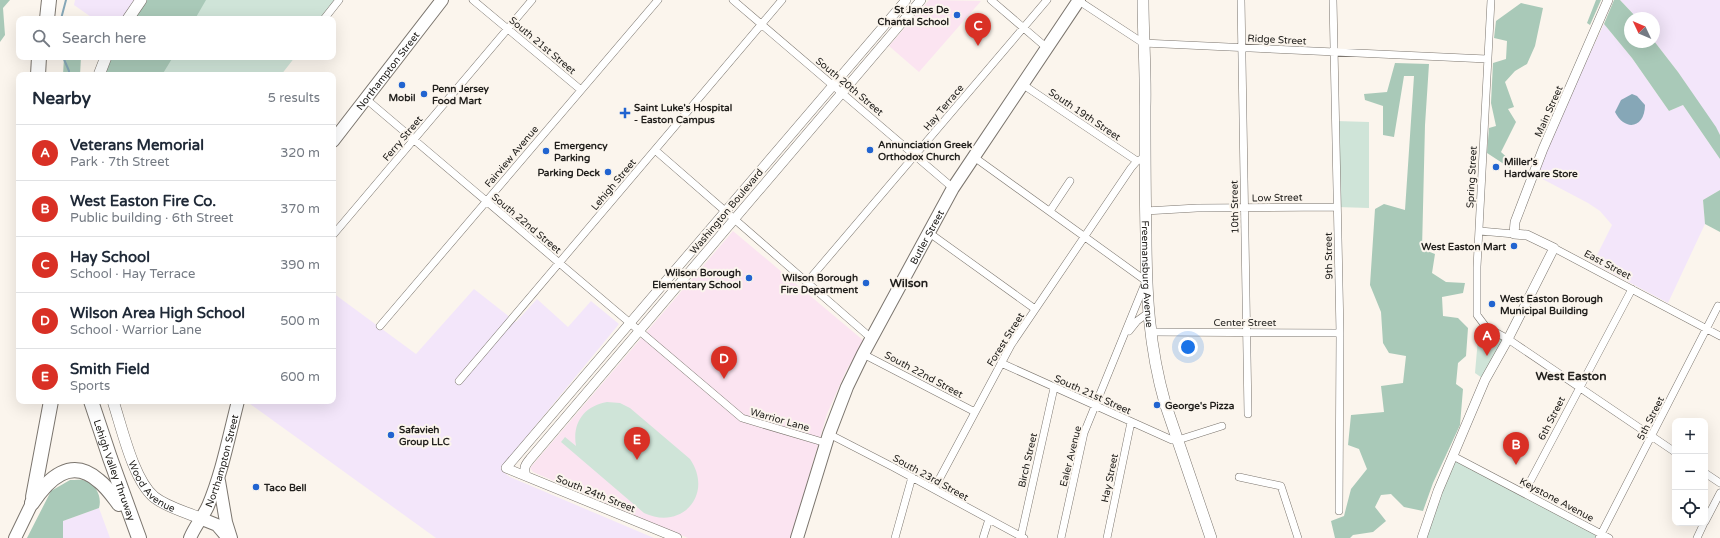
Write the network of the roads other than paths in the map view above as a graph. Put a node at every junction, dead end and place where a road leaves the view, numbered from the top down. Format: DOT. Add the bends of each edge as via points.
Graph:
graph roads {
  1 [pos="42,0"];
  2 [pos="49,0"];
  3 [pos="141,0"];
  4 [pos="339,0"];
  5 [pos="442,0"];
  6 [pos="473,0"];
  7 [pos="532,0"];
  8 [pos="658,0"];
  9 [pos="733,0"];
  10 [pos="782,0"];
  11 [pos="906,0"];
  12 [pos="921,0"];
  13 [pos="991,0"];
  14 [pos="1047,0"];
  15 [pos="1079,0"];
  16 [pos="1142,0"];
  17 [pos="1241,0"];
  18 [pos="1333,0"];
  19 [pos="1491,0"];
  20 [pos="1608,0"];
  21 [pos="41,16"];
  22 [pos="47,16"];
  23 [pos="130,16"];
  24 [pos="326,16"];
  25 [pos="761,24"];
  26 [pos="1023,28"];
  27 [pos="508,29"];
  28 [pos="1143,43"];
  29 [pos="1241,46"];
  30 [pos="1047,48"];
  31 [pos="1334,51"];
  32 [pos="1487,59"];
  33 [pos="38,60"];
  34 [pos="45,60"];
  35 [pos="105,60"];
  36 [pos="38,72"];
  37 [pos="45,72"];
  38 [pos="100,72"];
  39 [pos="1022,84"];
  40 [pos="833,85"];
  41 [pos="581,90"];
  42 [pos="842,93"];
  43 [pos="366,98"];
  44 [pos="336,136"];
  45 [pos="414,139"];
  46 [pos="655,150"];
  47 [pos="915,155"];
  48 [pos="974,157"];
  49 [pos="1141,160"];
  50 [pos="1070,181"];
  51 [pos="953,188"];
  52 [pos="486,201"];
  53 [pos="1337,207"];
  54 [pos="1244,208"];
  55 [pos="725,211"];
  56 [pos="1050,211"];
  57 [pos="1145,211"];
  58 [pos="734,219"];
  59 [pos="336,231"];
  60 [pos="1480,231"];
  61 [pos="928,232"];
  62 [pos="1514,234"];
  63 [pos="1085,237"];
  64 [pos="1554,248"];
  65 [pos="559,263"];
  66 [pos="1146,281"];
  67 [pos="807,282"];
  68 [pos="1632,289"];
  69 [pos="1718,306"];
  70 [pos="1035,309"];
  71 [pos="1148,313"];
  72 [pos="630,323"];
  73 [pos="380,326"];
  74 [pos="1707,329"];
  75 [pos="639,331"];
  76 [pos="1150,332"];
  77 [pos="1247,332"];
  78 [pos="1340,333"];
  79 [pos="1720,336"];
  80 [pos="871,338"];
  81 [pos="1124,338"];
  82 [pos="1508,339"];
  83 [pos="863,354"];
  84 [pos="1001,363"];
  85 [pos="459,381"];
  86 [pos="1054,388"];
  87 [pos="1578,388"];
  88 [pos="50,404"];
  89 [pos="84,404"];
  90 [pos="92,404"];
  91 [pos="114,404"];
  92 [pos="237,404"];
  93 [pos="1096,406"];
  94 [pos="975,412"];
  95 [pos="1248,414"];
  96 [pos="1131,422"];
  97 [pos="1222,426"];
  98 [pos="1652,437"];
  99 [pos="827,438"];
  100 [pos="1178,440"];
  101 [pos="1672,450"];
  102 [pos="1453,456"];
  103 [pos="506,468"];
  104 [pos="1708,475"];
  105 [pos="218,476"];
  106 [pos="526,476"];
  107 [pos="912,477"];
  108 [pos="1239,477"];
  109 [pos="1720,483"];
  110 [pos="934,489"];
  111 [pos="1524,493"];
  112 [pos="1720,493"];
  113 [pos="32,503"];
  114 [pos="119,504"];
  115 [pos="1339,511"];
  116 [pos="1708,516"];
  117 [pos="202,519"];
  118 [pos="989,519"];
  119 [pos="1703,526"];
  120 [pos="1600,536"];
  121 [pos="1022,537"];
  122 [pos="16,538"];
  123 [pos="131,538"];
  124 [pos="139,538"];
  125 [pos="190,538"];
  126 [pos="198,538"];
  127 [pos="230,538"];
  128 [pos="677,538"];
  129 [pos="797,538"];
  130 [pos="895,538"];
  131 [pos="983,538"];
  132 [pos="1062,538"];
  133 [pos="1106,538"];
  134 [pos="1211,538"];
  135 [pos="1298,538"];
  136 [pos="1422,538"];
  137 [pos="1609,538"];
  138 [pos="1697,538"];
  1 -- 21 [label="highway"];
  2 -- 22 [label="highway"];
  3 -- 23 [label="main road"];
  4 -- 24 [label="street"];
  5 -- 43 [label="main road, Northampton Street"];
  6 -- 27 [label="street, South 21st Street"];
  7 -- 27 [label="street, Ferry Street"];
  8 -- 41 [label="street, Fairview Avenue"];
  9 -- 25 [label="street, South 20th Street"];
  10 -- 25 [label="street, Lehigh Street"];
  11 -- 40 [label="street, Washington Boulevard"];
  12 -- 42 [label="street, Washington Boulevard"];
  13 -- 26 [label="street"];
  14 -- 26 [label="street, Hay Terrace"];
  15 -- 28 [label="street"];
  15 -- 30 [label="main road, Butler Street"];
  16 -- 28 [label="main road, Freemansburg Avenue"];
  17 -- 29 [label="street, 10th Street"];
  18 -- 31 [label="street, 9th Street"];
  19 -- 32 [label="street, Spring Street"];
  20 -- 62 [label="street, Main Street" via="1543,148 1515,222"];
  25 -- 40 [label="street, South 20th Street"];
  25 -- 46 [label="street, Lehigh Street"];
  26 -- 30 [label="street"];
  26 -- 47 [label="street, Hay Terrace"];
  27 -- 41 [label="street, South 21st Street"];
  27 -- 45 [label="street, Ferry Street"];
  28 -- 29 [label="street, Ridge Street"];
  28 -- 49 [label="main road, Freemansburg Avenue" via="1145,105"];
  29 -- 31 [label="street, Ridge Street"];
  29 -- 54 [label="street, 10th Street"];
  30 -- 39 [label="main road, Butler Street"];
  31 -- 32 [label="street, Ridge Street"];
  31 -- 53 [label="street, 9th Street"];
  32 -- 60 [label="street, Spring Street"];
  33 -- 36 [label="highway"];
  34 -- 37 [label="highway"];
  35 -- 38 [label="main road"];
  39 -- 48 [label="main road, Butler Street"];
  39 -- 49 [label="street, South 19th Street"];
  40 -- 42 [label="street, South 20th Street"];
  40 -- 55 [label="street, Washington Boulevard"];
  41 -- 52 [label="street, Fairview Avenue"];
  42 -- 47 [label="street, South 20th Street"];
  42 -- 58 [label="street, Washington Boulevard"];
  43 -- 44 [label="main road, Northampton Street"];
  43 -- 45 [label="street, South 22nd Street"];
  45 -- 52 [label="street, South 22nd Street"];
  45 -- 59 [label="street, Ferry Street"];
  46 -- 55 [label="street"];
  46 -- 65 [label="street, Lehigh Street"];
  47 -- 51 [label="street, South 20th Street"];
  47 -- 67 [label="street, Hay Terrace"];
  48 -- 51 [label="main road, Butler Street"];
  48 -- 56 [label="street"];
  49 -- 57 [label="main road, Freemansburg Avenue"];
  49 -- 63 [label="street, Forest Street" via="1105,206"];
  50 -- 56 [label="street"];
  51 -- 61 [label="main road, Butler Street"];
  52 -- 65 [label="street, South 22nd Street"];
  52 -- 73 [label="street, Fairview Avenue"];
  53 -- 54 [label="street, Low Street"];
  53 -- 78 [label="street, 9th Street"];
  54 -- 57 [label="street, Low Street"];
  54 -- 77 [label="street, 10th Street"];
  55 -- 58 [label="street"];
  55 -- 72 [label="street, Washington Boulevard"];
  56 -- 63 [label="street"];
  57 -- 66 [label="main road, Freemansburg Avenue"];
  58 -- 67 [label="street"];
  58 -- 75 [label="street, Washington Boulevard"];
  60 -- 62 [label="street, East Street"];
  60 -- 82 [label="street, Spring Street" via="1477,315 1486,327"];
  61 -- 70 [label="street"];
  61 -- 80 [label="main road, Butler Street"];
  62 -- 64 [label="street, East Street" via="1527,235"];
  63 -- 66 [label="street"];
  63 -- 70 [label="street, Forest Street"];
  64 -- 68 [label="street, East Street"];
  64 -- 82 [label="street"];
  65 -- 72 [label="street, South 22nd Street"];
  65 -- 85 [label="street, Lehigh Street"];
  66 -- 71 [label="main road, Freemansburg Avenue"];
  66 -- 81 [label="street, Ealer Avenue"];
  67 -- 80 [label="street"];
  68 -- 74 [label="street, East Street"];
  68 -- 87 [label="street, 6th Street"];
  69 -- 74 [label="street, 5th Street"];
  70 -- 84 [label="street, Forest Street"];
  71 -- 76 [label="main road, Freemansburg Avenue"];
  71 -- 81 [label="street, Ealer Avenue" via="1137,321"];
  72 -- 75 [label="street, South 22nd Street"];
  72 -- 103 [label="street, Washington Boulevard"];
  74 -- 79 [label="street, East Street"];
  74 -- 98 [label="street, 5th Street"];
  75 -- 99 [label="street, Warrior Lane" via="742,418"];
  75 -- 106 [label="street, Washington Boulevard" via="524,466"];
  76 -- 77 [label="street, Center Street"];
  76 -- 100 [label="main road, Freemansburg Avenue" via="1159,383"];
  77 -- 78 [label="street, Center Street"];
  77 -- 95 [label="street, 10th Street"];
  78 -- 115 [label="street, 9th Street"];
  80 -- 83 [label="main road, Butler Street"];
  81 -- 93 [label="street, Ealer Avenue"];
  82 -- 87 [label="street"];
  82 -- 102 [label="street" via="1485,380"];
  83 -- 94 [label="street, South 22nd Street"];
  83 -- 99 [label="main road, Butler Street"];
  84 -- 86 [label="street, South 21st Street"];
  84 -- 94 [label="street, Forest Street"];
  86 -- 93 [label="street, South 21st Street"];
  86 -- 121 [label="street, Birch Street"];
  87 -- 98 [label="street"];
  87 -- 111 [label="street, 6th Street"];
  88 -- 113 [label="highway"];
  89 -- 114 [label="highway, Lehigh Valley Thruway"];
  90 -- 124 [label="highway, Lehigh Valley Thruway"];
  91 -- 117 [label="main road, Wood Avenue" via="134,464 145,486 154,497 164,503"];
  92 -- 105 [label="main road, Northampton Street"];
  93 -- 96 [label="street, South 21st Street"];
  93 -- 132 [label="street, Ealer Avenue" via="1084,433"];
  94 -- 110 [label="street, Forest Street"];
  96 -- 100 [label="street, South 21st Street" via="1172,440"];
  96 -- 133 [label="street, Hay Street"];
  97 -- 100 [label="street"];
  98 -- 101 [label="street"];
  98 -- 120 [label="street, 5th Street"];
  99 -- 107 [label="street, South 23rd Street"];
  99 -- 129 [label="main road, Butler Street"];
  100 -- 134 [label="main road, Freemansburg Avenue"];
  102 -- 111 [label="street, Keystone Avenue"];
  102 -- 136 [label="street"];
  103 -- 106 [label="street, South 24th Street"];
  104 -- 109 [label="street"];
  105 -- 117 [label="main road, Northampton Street"];
  105 -- 127 [label="main road"];
  106 -- 128 [label="street, South 24th Street"];
  107 -- 110 [label="street, South 23rd Street"];
  107 -- 130 [label="street"];
  108 -- 135 [label="street" via="1281,486"];
  110 -- 118 [label="street, South 23rd Street"];
  111 -- 120 [label="street, Keystone Avenue"];
  112 -- 116 [label="street"];
  113 -- 114 [label="highway" via="53,477 73,471 95,477"];
  113 -- 122 [label="main road"];
  114 -- 123 [label="highway, Lehigh Valley Thruway"];
  117 -- 125 [label="main road, Northampton Street"];
  117 -- 126 [label="main road, Northampton Street" via="202,530"];
  117 -- 127 [label="main road, Wood Avenue" via="217,525"];
  118 -- 121 [label="street, South 23rd Street"];
  118 -- 131 [label="street"];
  119 -- 138 [label="street"];
  120 -- 137 [label="street, Keystone Avenue"];
}
